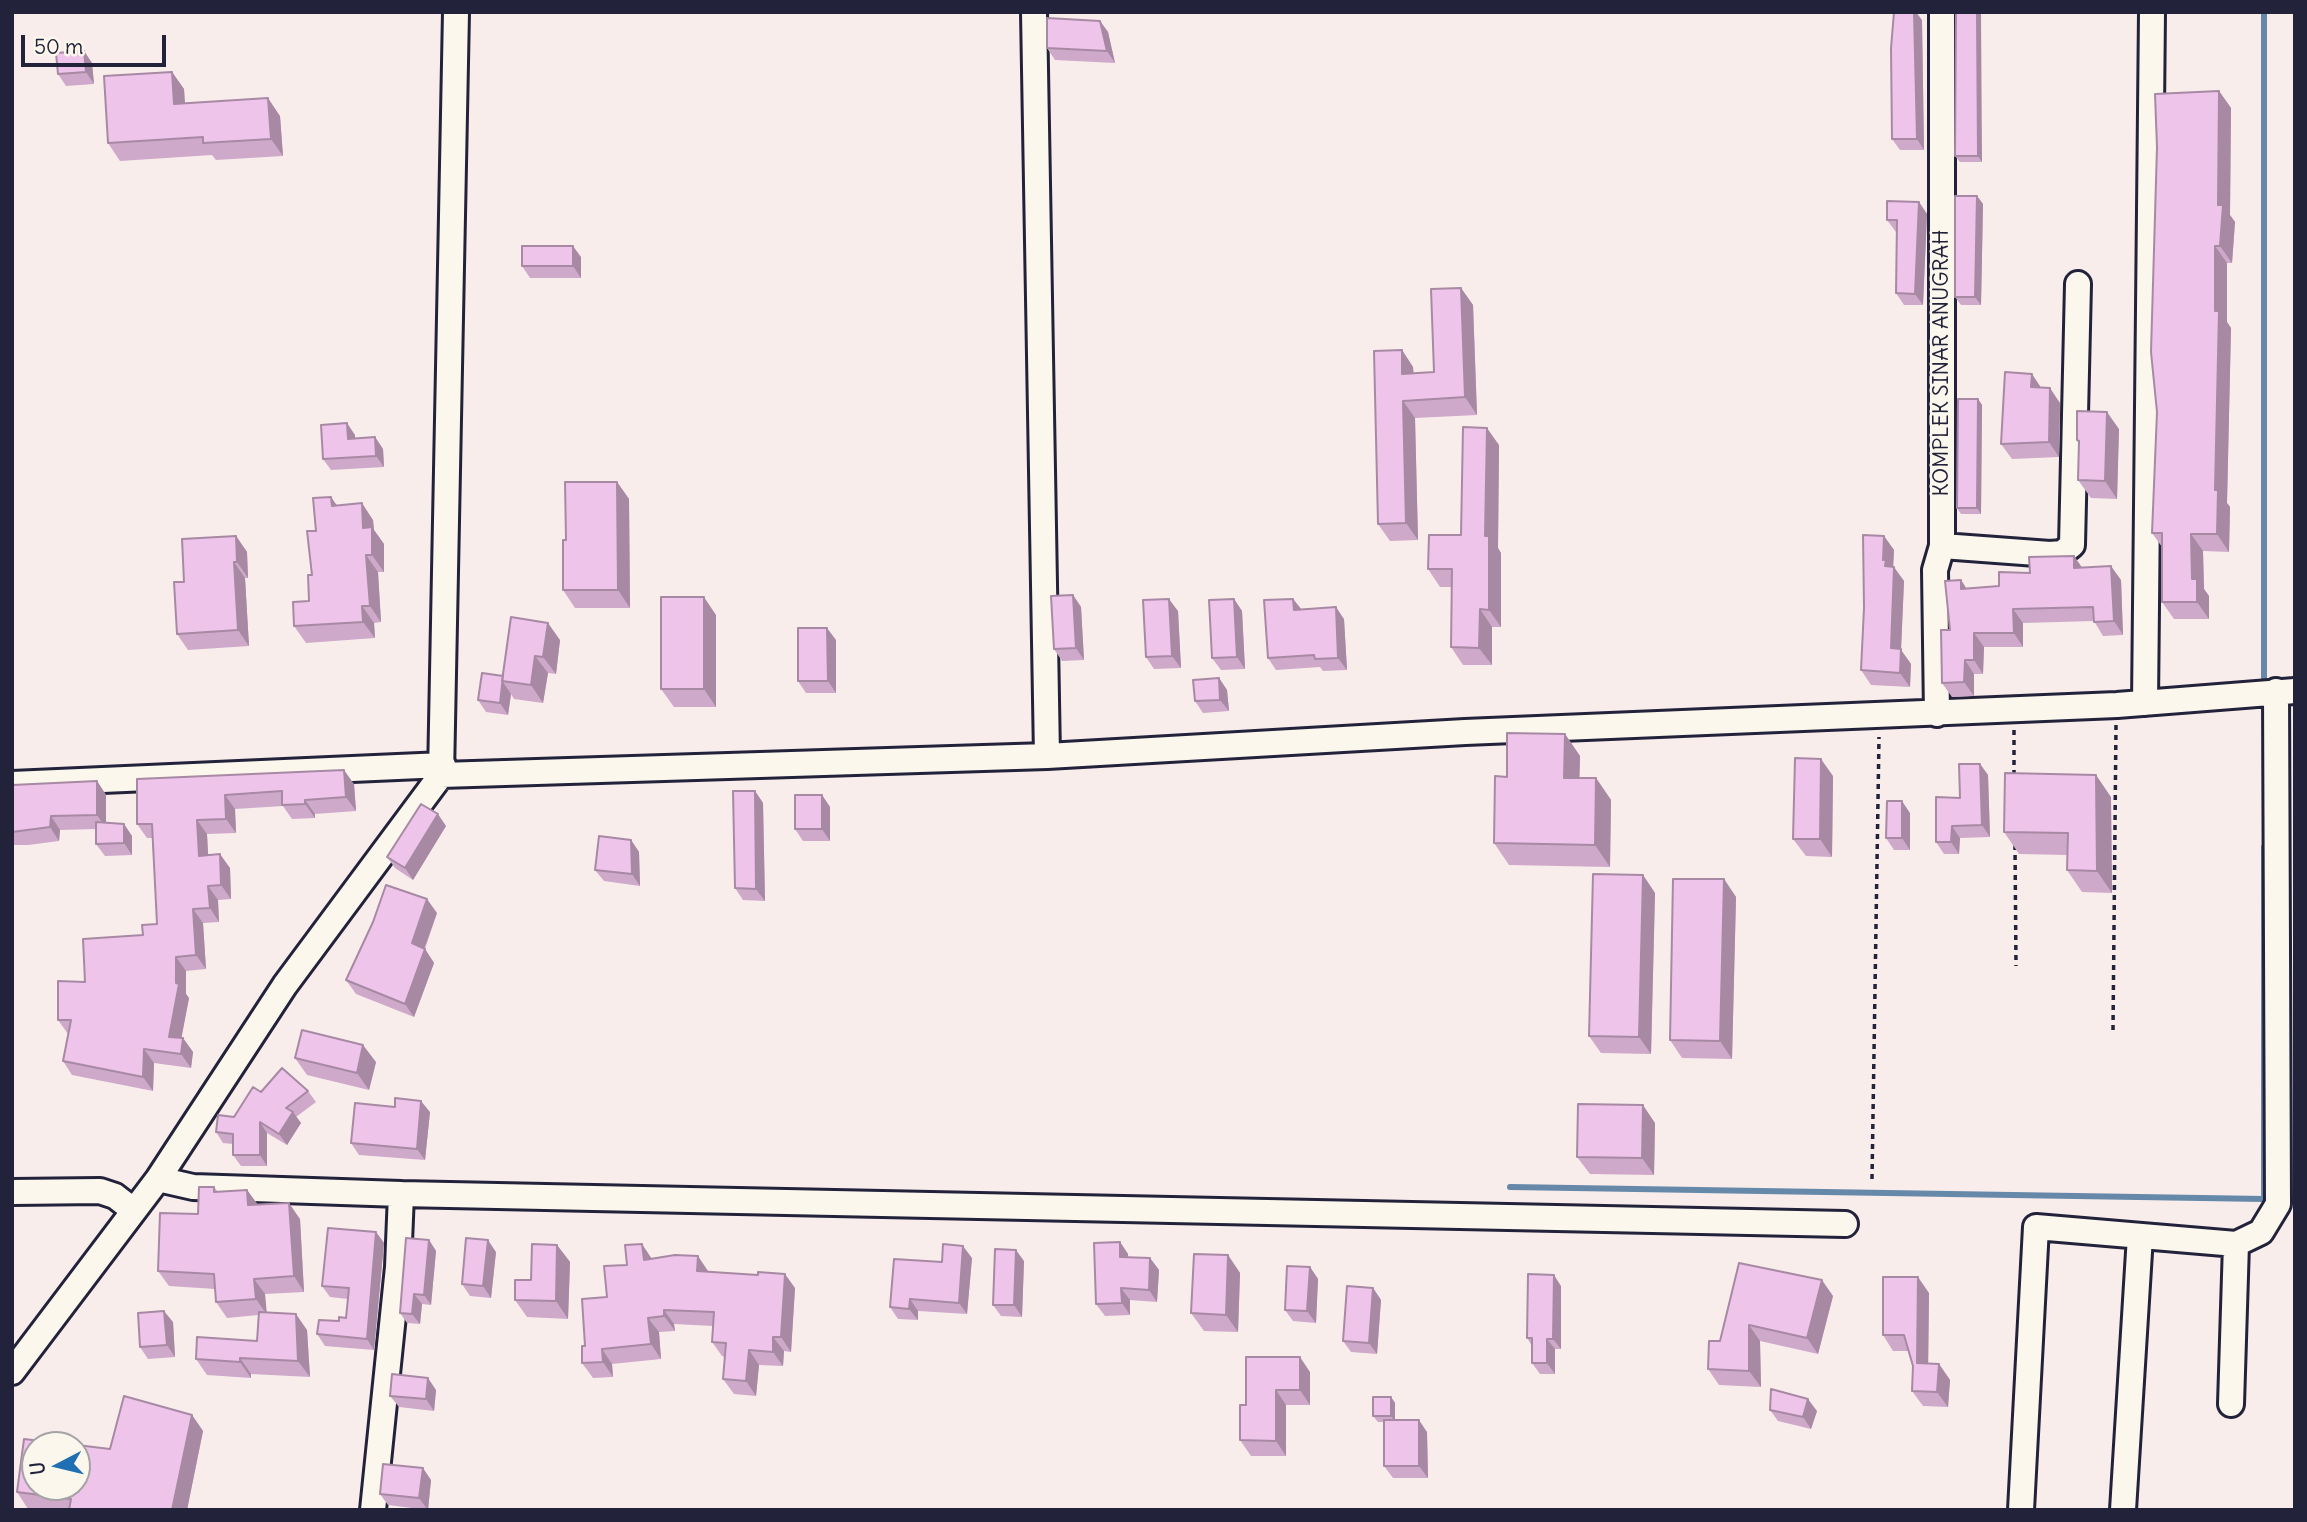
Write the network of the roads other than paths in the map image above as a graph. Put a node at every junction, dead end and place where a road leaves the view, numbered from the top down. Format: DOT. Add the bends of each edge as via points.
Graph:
graph roads {
  1 [pos="456,12"];
  2 [pos="1034,12"];
  3 [pos="1942,12"];
  4 [pos="2152,12"];
  5 [pos="2078,284"];
  6 [pos="1942,546"];
  7 [pos="2276,691"];
  8 [pos="2145,703"];
  9 [pos="1937,714"];
  10 [pos="1046,756"];
  11 [pos="442,770"];
  12 [pos="12,784"];
  13 [pos="158,1179"];
  14 [pos="12,1192"];
  15 [pos="401,1195"];
  16 [pos="133,1210"];
  17 [pos="1845,1224"];
  18 [pos="2140,1236"];
  19 [pos="2236,1244"];
  20 [pos="12,1372"];
  21 [pos="2231,1404"];
  22 [pos="373,1510"];
  23 [pos="2021,1510"];
  24 [pos="2123,1510"];
  1 -- 11 [label="street"];
  2 -- 10 [label="street"];
  3 -- 6 [label="street, KOMPLEK SINAR ANUGRAH"];
  4 -- 8 [label="street"];
  5 -- 6 [label="street" via="2072,545 2062,553 2050,554"];
  6 -- 9 [label="street, KOMPLEK SINAR ANUGRAH" via="1935,570"];
  7 -- 8 [label="street"];
  7 -- 19 [label="street" via="2278,1204 2261,1232"];
  8 -- 9 [label="street"];
  9 -- 10 [label="street" via="1465,732"];
  10 -- 11 [label="street"];
  11 -- 12 [label="street"];
  11 -- 13 [label="street" via="285,985"];
  13 -- 15 [label="street" via="193,1187"];
  13 -- 16 [label="street"];
  14 -- 16 [label="street" via="100,1191"];
  15 -- 17 [label="street"];
  15 -- 22 [label="street"];
  16 -- 20 [label="street"];
  18 -- 19 [label="street"];
  18 -- 23 [label="street" via="2036,1227"];
  18 -- 24 [label="street"];
  19 -- 21 [label="street"];
}
